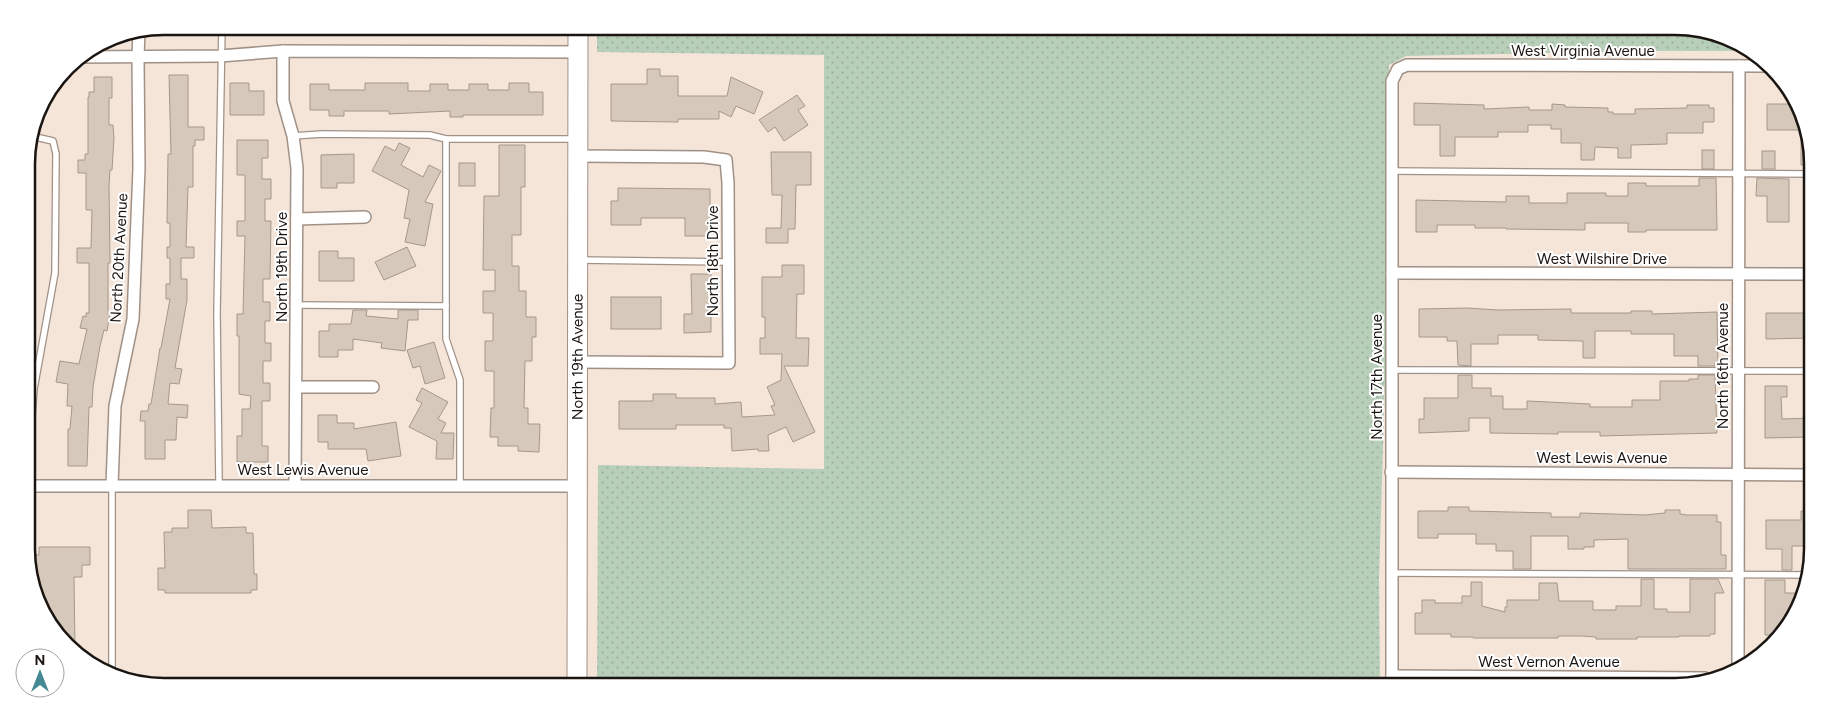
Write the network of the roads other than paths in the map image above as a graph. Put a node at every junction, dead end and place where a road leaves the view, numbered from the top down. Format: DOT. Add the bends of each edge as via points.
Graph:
graph roads {
  1 [pos="221,35"];
  2 [pos="578,35"];
  3 [pos="139,37"];
  4 [pos="282,51"];
  5 [pos="578,52"];
  6 [pos="220,56"];
  7 [pos="92,57"];
  8 [pos="138,57"];
  9 [pos="1739,66"];
  10 [pos="1759,66"];
  11 [pos="1398,68"];
  12 [pos="293,136"];
  13 [pos="37,137"];
  14 [pos="446,139"];
  15 [pos="577,147"];
  16 [pos="1391,171"];
  17 [pos="1738,173"];
  18 [pos="1804,174"];
  19 [pos="365,217"];
  20 [pos="297,218"];
  21 [pos="577,260"];
  22 [pos="728,262"];
  23 [pos="1392,273"];
  24 [pos="1738,274"];
  25 [pos="1804,274"];
  26 [pos="296,305"];
  27 [pos="446,306"];
  28 [pos="577,362"];
  29 [pos="1738,369"];
  30 [pos="1392,370"];
  31 [pos="1804,370"];
  32 [pos="35,383"];
  33 [pos="296,387"];
  34 [pos="373,387"];
  35 [pos="1392,472"];
  36 [pos="1738,474"];
  37 [pos="1804,475"];
  38 [pos="112,485"];
  39 [pos="218,485"];
  40 [pos="295,485"];
  41 [pos="460,485"];
  42 [pos="35,486"];
  43 [pos="578,486"];
  44 [pos="1391,573"];
  45 [pos="1738,574"];
  46 [pos="1801,575"];
  47 [pos="1738,662"];
  48 [pos="112,667"];
  49 [pos="577,678"];
  50 [pos="1392,678"];
  1 -- 6 [label="lane"];
  2 -- 5 [label="main road, North 19th Avenue"];
  3 -- 8 [label="street, North 20th Avenue"];
  4 -- 5 [label="street"];
  4 -- 6 [label="street"];
  4 -- 12 [label="street, North 19th Drive" via="282,101"];
  5 -- 15 [label="main road, North 19th Avenue"];
  6 -- 8 [label="street"];
  6 -- 39 [label="lane"];
  7 -- 8 [label="street"];
  8 -- 38 [label="street, North 20th Avenue" via="139,168 133,319 116,406"];
  9 -- 10 [label="street, West Virginia Avenue"];
  9 -- 11 [label="street, West Virginia Avenue" via="1407,65"];
  9 -- 17 [label="street, North 16th Avenue"];
  11 -- 16 [label="street, North 17th Avenue" via="1392,82"];
  12 -- 14 [label="lane" via="430,135"];
  12 -- 20 [label="street, North 19th Drive"];
  13 -- 32 [label="lane" via="53,141 56,154 55,273"];
  14 -- 15 [label="lane"];
  14 -- 27 [label="lane"];
  15 -- 21 [label="main road, North 19th Avenue"];
  15 -- 22 [label="street, North 18th Drive" via="726,160"];
  16 -- 17 [label="lane"];
  16 -- 23 [label="street, North 17th Avenue"];
  17 -- 18 [label="lane"];
  17 -- 24 [label="street, North 16th Avenue"];
  19 -- 20 [label="street"];
  20 -- 26 [label="street, North 19th Drive"];
  21 -- 22 [label="lane"];
  21 -- 28 [label="main road, North 19th Avenue"];
  22 -- 28 [label="street, North 18th Drive" via="729,363"];
  23 -- 24 [label="street, West Wilshire Drive"];
  23 -- 30 [label="street, North 17th Avenue"];
  24 -- 25 [label="street, West Wilshire Drive"];
  24 -- 29 [label="street, North 16th Avenue"];
  26 -- 27 [label="lane"];
  26 -- 33 [label="street, North 19th Drive"];
  27 -- 41 [label="lane" via="446,339 460,380"];
  28 -- 43 [label="main road, North 19th Avenue"];
  29 -- 30 [label="lane"];
  29 -- 31 [label="lane"];
  29 -- 36 [label="street, North 16th Avenue"];
  30 -- 35 [label="street, North 17th Avenue"];
  33 -- 34 [label="street"];
  33 -- 40 [label="street, North 19th Drive"];
  35 -- 36 [label="street, West Lewis Avenue"];
  35 -- 44 [label="street, North 17th Avenue"];
  36 -- 37 [label="street, West Lewis Avenue"];
  36 -- 45 [label="street, North 16th Avenue"];
  38 -- 39 [label="street, West Lewis Avenue"];
  38 -- 42 [label="street, West Lewis Avenue"];
  38 -- 48 [label="lane"];
  39 -- 40 [label="street, West Lewis Avenue"];
  40 -- 41 [label="street, West Lewis Avenue"];
  41 -- 43 [label="street, West Lewis Avenue"];
  43 -- 49 [label="main road, North 19th Avenue"];
  44 -- 45 [label="lane"];
  44 -- 50 [label="street, North 17th Avenue"];
  45 -- 46 [label="lane"];
  45 -- 47 [label="street, North 16th Avenue"];
}
